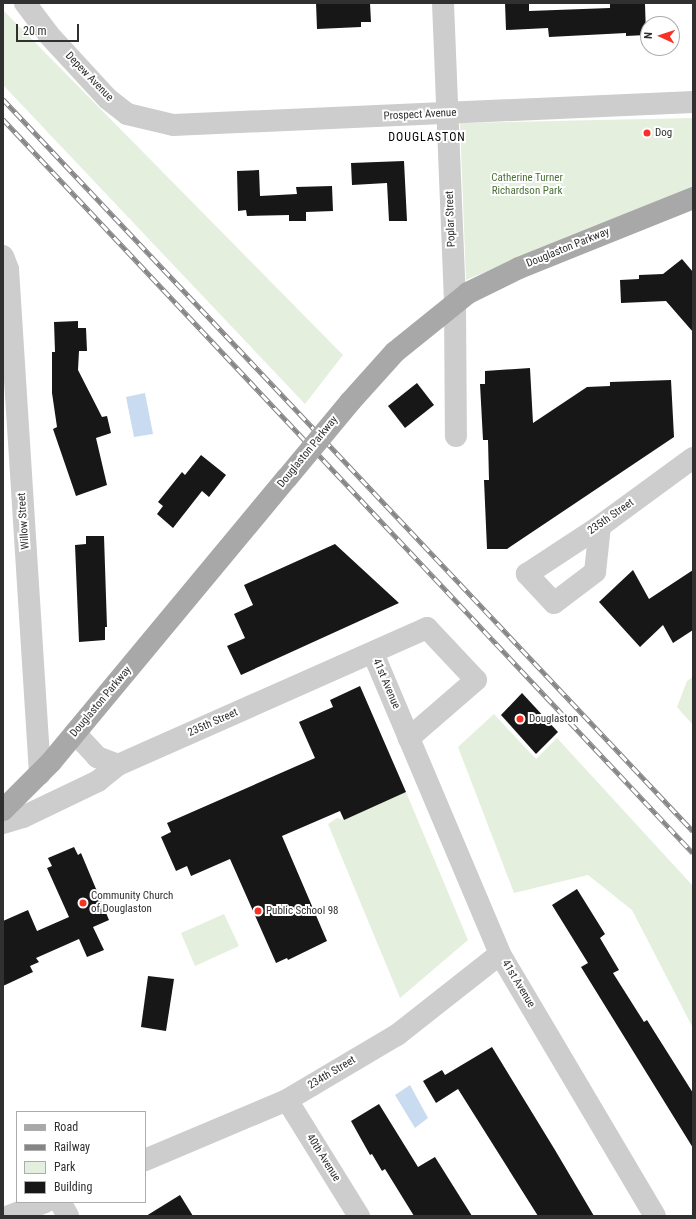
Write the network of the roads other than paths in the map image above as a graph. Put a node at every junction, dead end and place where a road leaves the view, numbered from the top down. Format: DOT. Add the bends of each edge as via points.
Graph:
graph roads {
  1 [pos="25,3"];
  2 [pos="442,3"];
  3 [pos="693,102"];
  4 [pos="448,114"];
  5 [pos="148,121"];
  6 [pos="693,198"];
  7 [pos="6,262"];
  8 [pos="455,305"];
  9 [pos="456,436"];
  10 [pos="693,458"];
  11 [pos="600,526"];
  12 [pos="373,653"];
  13 [pos="75,733"];
  14 [pos="409,738"];
  15 [pos="118,765"];
  16 [pos="40,774"];
  17 [pos="3,810"];
  18 [pos="3,823"];
  19 [pos="500,954"];
  20 [pos="287,1100"];
  21 [pos="146,1160"];
  22 [pos="42,1203"];
  23 [pos="61,1203"];
  24 [pos="9,1216"];
  25 [pos="68,1216"];
  26 [pos="359,1216"];
  27 [pos="655,1216"];
  1 -- 5 [label="street, Depew Avenue" via="48,34 108,99 127,114"];
  2 -- 4 [label="street, Poplar Street"];
  3 -- 4 [label="street, Prospect Avenue"];
  4 -- 5 [label="street, Prospect Avenue" via="173,125"];
  4 -- 8 [label="street, Poplar Street"];
  6 -- 8 [label="main road, Douglaston Parkway" via="519,268 468,293"];
  7 -- 16 [label="street, Willow Street"];
  8 -- 9 [label="street, Poplar Street"];
  8 -- 13 [label="main road, Douglaston Parkway, bridge" via="395,352 350,402"];
  10 -- 11 [label="street, 235th Street"];
  11 -- 11 [label="street, 235th Street" via="527,574 554,603 595,572"];
  12 -- 14 [label="street, 41st Avenue"];
  12 -- 14 [label="street, 235th Street" via="427,628 476,680"];
  12 -- 15 [label="street, 235th Street"];
  13 -- 15 [label="street" via="97,757"];
  13 -- 16 [label="main road, Douglaston Parkway"];
  14 -- 19 [label="street, 41st Avenue"];
  15 -- 18 [label="street, 235th Street" via="98,782 23,817"];
  16 -- 17 [label="main road, Douglaston Parkway"];
  19 -- 20 [label="street, 234th Street" via="397,1035"];
  19 -- 27 [label="street, 41st Avenue"];
  20 -- 21 [label="street, 234th Street"];
  20 -- 26 [label="street, 40th Avenue"];
  22 -- 24 [label="street"];
  23 -- 25 [label="street"];
}
